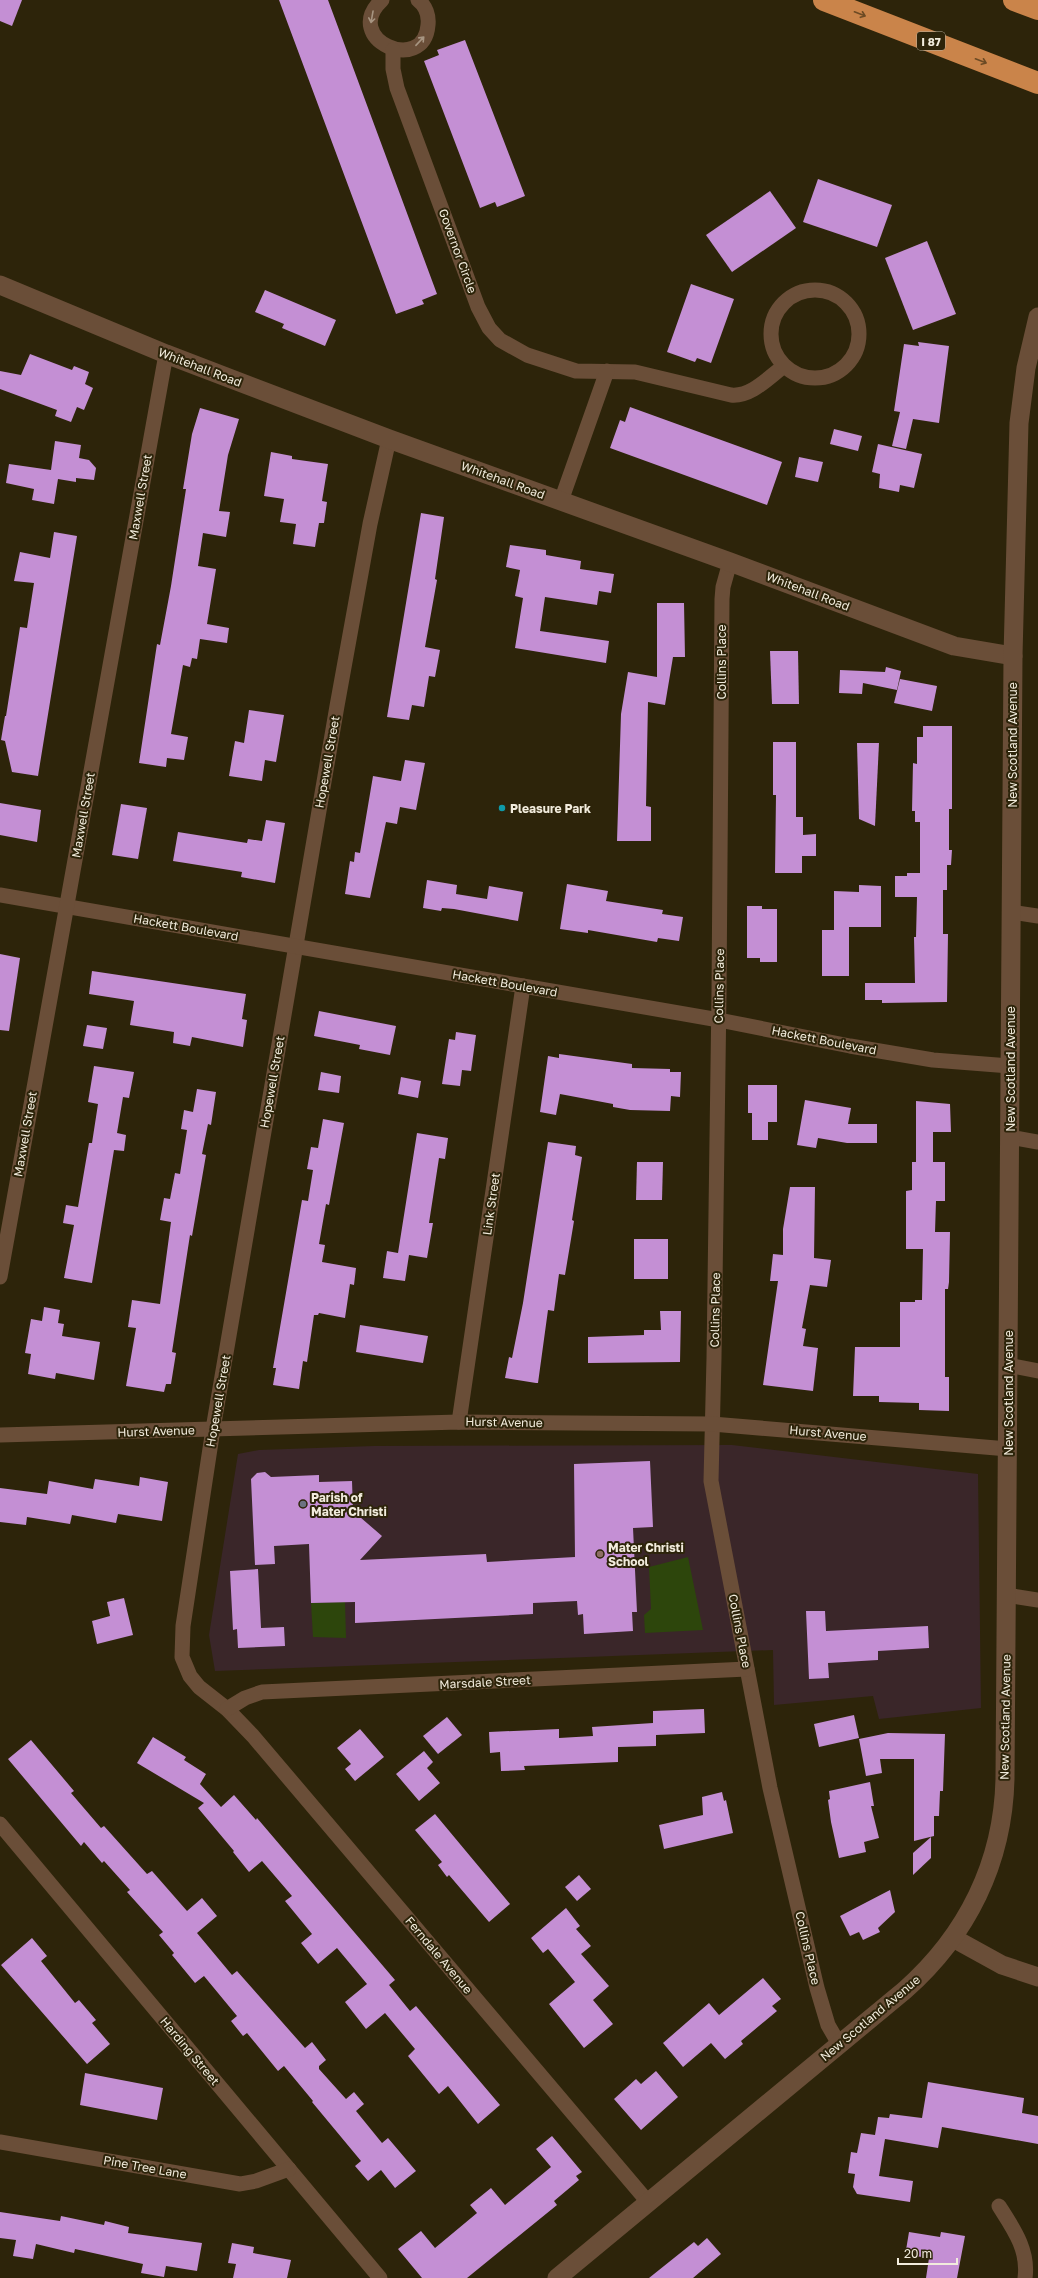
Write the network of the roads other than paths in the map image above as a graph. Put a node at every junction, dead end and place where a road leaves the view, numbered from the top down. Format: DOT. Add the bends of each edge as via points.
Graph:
graph roads {
  1 [pos="382,0"];
  2 [pos="418,0"];
  3 [pos="824,0"];
  4 [pos="1014,0"];
  5 [pos="1038,9"];
  6 [pos="393,50"];
  7 [pos="1038,83"];
  8 [pos="0,285"];
  9 [pos="1038,317"];
  10 [pos="166,354"];
  11 [pos="784,366"];
  12 [pos="607,371"];
  13 [pos="389,439"];
  14 [pos="561,501"];
  15 [pos="730,562"];
  16 [pos="1013,656"];
  17 [pos="0,895"];
  18 [pos="66,906"];
  19 [pos="1011,912"];
  20 [pos="1038,916"];
  21 [pos="296,946"];
  22 [pos="523,986"];
  23 [pos="719,1020"];
  24 [pos="1010,1066"];
  25 [pos="1010,1137"];
  26 [pos="1038,1142"];
  27 [pos="0,1277"];
  28 [pos="1008,1365"];
  29 [pos="1038,1370"];
  30 [pos="458,1422"];
  31 [pos="712,1424"];
  32 [pos="213,1429"];
  33 [pos="0,1435"];
  34 [pos="1008,1448"];
  35 [pos="1006,1595"];
  36 [pos="1038,1600"];
  37 [pos="747,1669"];
  38 [pos="227,1709"];
  39 [pos="0,1824"];
  40 [pos="953,1938"];
  41 [pos="1038,1978"];
  42 [pos="839,2044"];
  43 [pos="0,2142"];
  44 [pos="289,2169"];
  45 [pos="648,2202"];
  46 [pos="999,2206"];
  47 [pos="380,2278"];
  48 [pos="558,2278"];
  49 [pos="1025,2278"];
  1 -- 6 [label="street, one-way" via="374,10 371,26 379,41"];
  6 -- 2 [label="street, one-way" via="410,49 420,43 426,34 428,17"];
  3 -- 7 [label="highway, I 87, one-way"];
  4 -- 5 [label="highway"];
  6 -- 12 [label="street, Governor Circle" via="397,88 478,307 489,328 500,340 520,352 576,371"];
  8 -- 10 [label="street, Whitehall Road"];
  9 -- 16 [label="street, New Scotland Avenue" via="1026,368 1018,423"];
  10 -- 13 [label="street, Whitehall Road"];
  10 -- 18 [label="street, Maxwell Street"];
  11 -- 11 [label="street" via="798,376 816,379 832,375 847,365 856,350 859,333 856,316 846,302 831,293 814,290 797,293 783,304 774,318 770,335 774,352"];
  11 -- 12 [label="street, Governor Circle" via="751,391 735,395 646,374"];
  12 -- 14 [label="street"];
  13 -- 14 [label="street, Whitehall Road"];
  13 -- 21 [label="street, Hopewell Street" via="359,584"];
  14 -- 15 [label="street, Whitehall Road"];
  15 -- 16 [label="street, Whitehall Road" via="954,646"];
  15 -- 23 [label="street, Collins Place" via="722,600"];
  16 -- 19 [label="street, New Scotland Avenue"];
  17 -- 18 [label="street, Hackett Boulevard"];
  18 -- 21 [label="street, Hackett Boulevard"];
  18 -- 27 [label="street, Maxwell Street"];
  19 -- 20 [label="street"];
  19 -- 24 [label="street, New Scotland Avenue"];
  21 -- 22 [label="street, Hackett Boulevard"];
  21 -- 32 [label="street, Hopewell Street"];
  22 -- 23 [label="street, Hackett Boulevard"];
  22 -- 30 [label="street, Link Street"];
  23 -- 24 [label="street, Hackett Boulevard" via="933,1060"];
  23 -- 31 [label="street, Collins Place"];
  24 -- 25 [label="street, New Scotland Avenue"];
  25 -- 26 [label="street"];
  25 -- 28 [label="street, New Scotland Avenue"];
  28 -- 29 [label="street"];
  28 -- 34 [label="street, New Scotland Avenue"];
  30 -- 31 [label="street, Hurst Avenue"];
  30 -- 32 [label="street, Hurst Avenue"];
  31 -- 34 [label="street, Hurst Avenue"];
  31 -- 37 [label="street, Collins Place" via="711,1481"];
  32 -- 33 [label="street, Hurst Avenue"];
  32 -- 38 [label="street, Hopewell Street" via="184,1614 181,1649 184,1664 195,1682"];
  34 -- 35 [label="street, New Scotland Avenue"];
  35 -- 36 [label="street"];
  35 -- 40 [label="street, New Scotland Avenue" via="1005,1785 1000,1828 985,1879"];
  37 -- 38 [label="street, Marsdale Street" via="262,1692 245,1698"];
  37 -- 42 [label="street, Collins Place" via="770,1788 817,1988 828,2025"];
  38 -- 45 [label="street, Ferndale Avenue" via="253,1736"];
  39 -- 44 [label="street, Harding Street"];
  40 -- 41 [label="street" via="1002,1965"];
  40 -- 42 [label="street, New Scotland Avenue" via="932,1965"];
  42 -- 45 [label="street, New Scotland Avenue"];
  43 -- 44 [label="street, Pine Tree Lane" via="240,2184"];
  44 -- 47 [label="street, Harding Street"];
  45 -- 48 [label="street, New Scotland Avenue"];
  46 -- 49 [label="street" via="1020,2241 1024,2254"];
}
